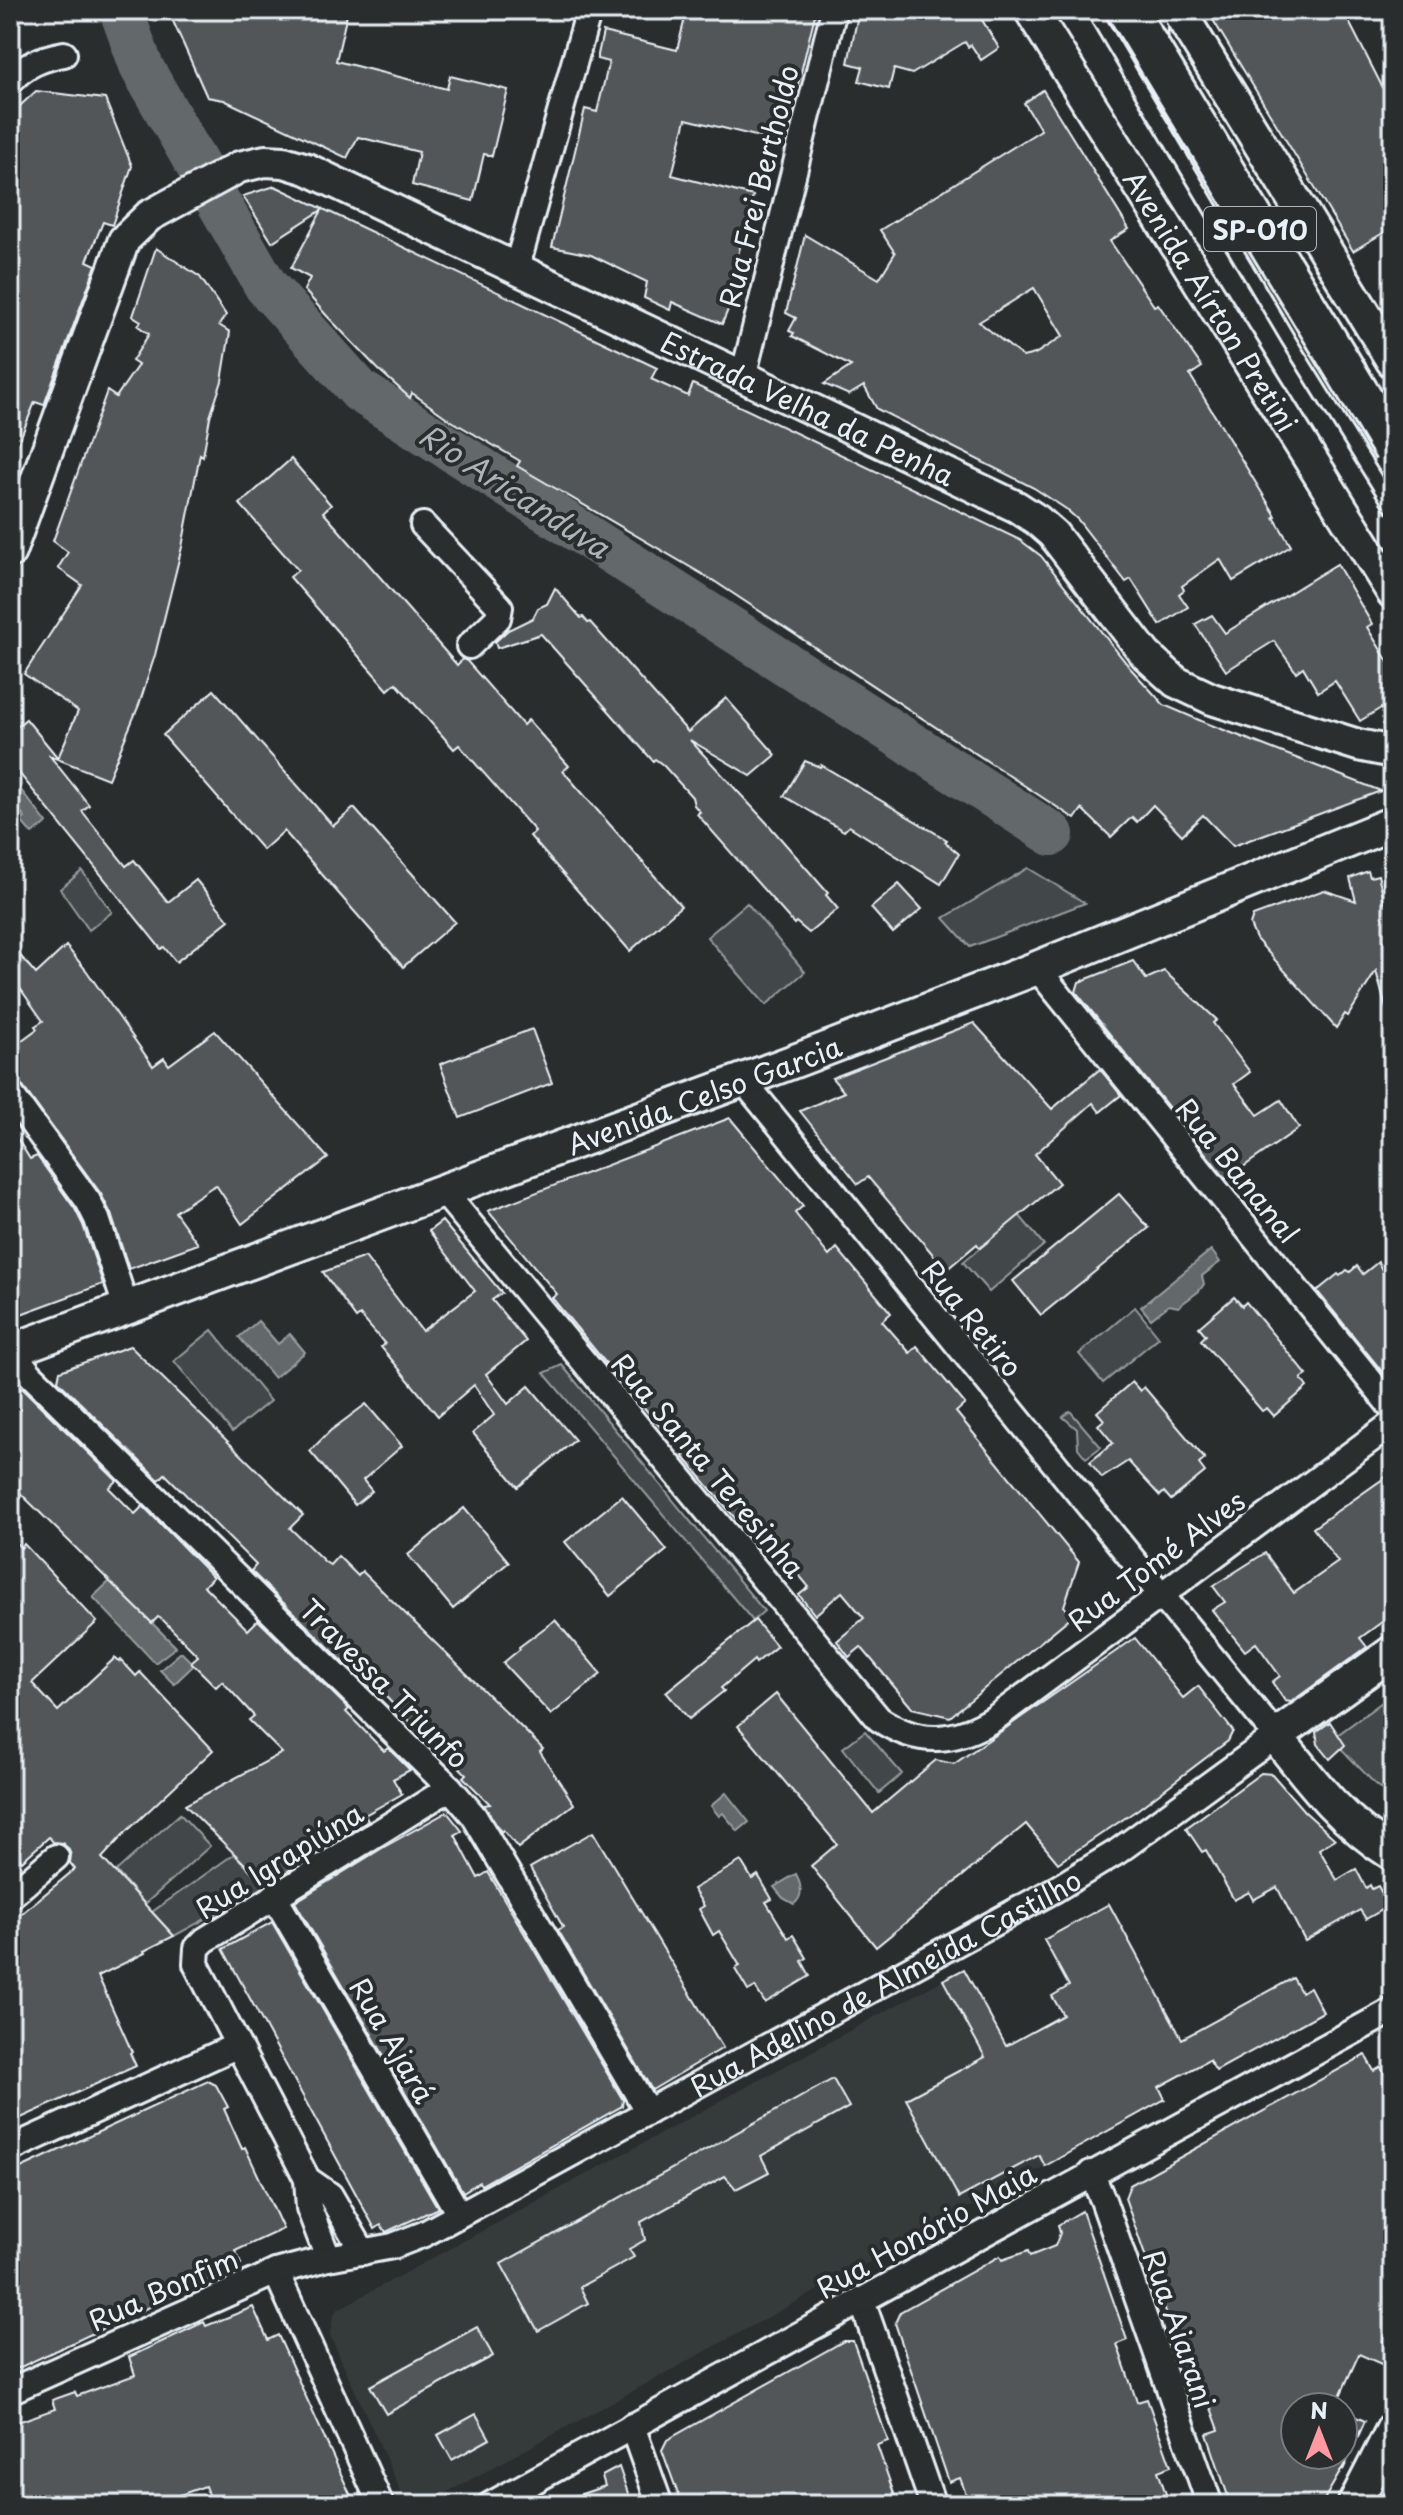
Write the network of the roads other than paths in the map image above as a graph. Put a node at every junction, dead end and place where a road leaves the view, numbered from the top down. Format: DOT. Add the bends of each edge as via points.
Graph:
graph roads {
  1 [pos="589,10"];
  2 [pos="834,10"];
  3 [pos="1031,10"];
  4 [pos="1093,10"];
  5 [pos="1127,10"];
  6 [pos="1158,10"];
  7 [pos="1178,10"];
  8 [pos="64,54"];
  9 [pos="10,82"];
  10 [pos="1167,136"];
  11 [pos="516,270"];
  12 [pos="1393,361"];
  13 [pos="743,377"];
  14 [pos="1393,400"];
  15 [pos="1393,449"];
  16 [pos="1393,508"];
  17 [pos="423,525"];
  18 [pos="10,552"];
  19 [pos="1393,592"];
  20 [pos="469,646"];
  21 [pos="1393,752"];
  22 [pos="1393,823"];
  23 [pos="1037,968"];
  24 [pos="742,1079"];
  25 [pos="10,1094"];
  26 [pos="443,1191"];
  27 [pos="126,1307"];
  28 [pos="10,1350"];
  29 [pos="1393,1409"];
  30 [pos="1393,1423"];
  31 [pos="1160,1594"];
  32 [pos="1393,1652"];
  33 [pos="1276,1736"];
  34 [pos="952,1738"];
  35 [pos="450,1788"];
  36 [pos="1393,1854"];
  37 [pos="56,1857"];
  38 [pos="15,1882"];
  39 [pos="274,1896"];
  40 [pos="1393,2010"];
  41 [pos="236,2046"];
  42 [pos="648,2112"];
  43 [pos="10,2149"];
  44 [pos="1091,2173"];
  45 [pos="307,2179"];
  46 [pos="459,2214"];
  47 [pos="345,2255"];
  48 [pos="276,2272"];
  49 [pos="862,2301"];
  50 [pos="10,2391"];
  51 [pos="632,2426"];
  52 [pos="1393,2429"];
  53 [pos="381,2505"];
  54 [pos="490,2505"];
  55 [pos="660,2505"];
  56 [pos="933,2505"];
  57 [pos="1210,2505"];
  58 [pos="1354,2505"];
  1 -- 11 [label="street"];
  2 -- 13 [label="street, Rua Frei Bertholdo"];
  3 -- 19 [label="main road, Avenida Aírton Pretini"];
  4 -- 10 [label="lane"];
  5 -- 15 [label="highway, SP-010, bridge"];
  6 -- 10 [label="lane"];
  6 -- 14 [label="highway, SP-010"];
  7 -- 12 [label="main road"];
  8 -- 9 [label="street" via="28,66"];
  10 -- 16 [label="lane"];
  11 -- 13 [label="street, Estrada Velha da Penha"];
  11 -- 18 [label="street, Estrada Velha da Penha" via="284,162 239,167 149,216 124,240"];
  13 -- 21 [label="street, Estrada Velha da Penha" via="1037,520 1146,655 1176,682 1212,699"];
  17 -- 20 [label="street" via="500,607 498,618"];
  22 -- 23 [label="main road, Avenida Celso Garcia"];
  23 -- 24 [label="main road, Avenida Celso Garcia"];
  23 -- 29 [label="street, Rua Bananal"];
  24 -- 26 [label="main road, Avenida Celso Garcia"];
  24 -- 31 [label="street, Rua Retiro"];
  25 -- 27 [label="street" via="88,1201"];
  26 -- 27 [label="main road, Avenida Celso Garcia"];
  26 -- 34 [label="street, Rua Santa Teresinha" via="879,1719 919,1737"];
  27 -- 28 [label="main road, Avenida Celso Garcia"];
  28 -- 35 [label="street, Travessa Triunfo"];
  30 -- 31 [label="street, Rua Tomé Alves"];
  31 -- 33 [label="street, Rua Retiro"];
  31 -- 34 [label="street, Rua Tomé Alves" via="995,1718"];
  32 -- 33 [label="main road, Rua Adelino de Almeida Castilho"];
  33 -- 36 [label="main road" via="1329,1803"];
  33 -- 42 [label="street, Rua Adelino de Almeida Castilho" via="1117,1852 1056,1889"];
  35 -- 39 [label="street, Rua Igrapiúna"];
  35 -- 42 [label="street, Travessa Triunfo" via="491,1842"];
  37 -- 38 [label="street"];
  39 -- 41 [label="street, Rua Igrapiúna" via="197,1948 196,1964"];
  39 -- 46 [label="street, Rua Ajará"];
  40 -- 44 [label="street, Rua Honório Maia"];
  41 -- 43 [label="street"];
  41 -- 45 [label="street, Rua Igrapiúna"];
  42 -- 46 [label="street, Rua Adelino de Almeida Castilho"];
  44 -- 49 [label="street, Rua Honório Maia"];
  44 -- 57 [label="street, Rua Aiarani"];
  45 -- 47 [label="street, Rua Igrapiúna" via="309,2208"];
  45 -- 47 [label="street, Rua Igrapiúna" via="330,2195"];
  46 -- 47 [label="street, Rua Adelino de Almeida Castilho" via="393,2246"];
  47 -- 48 [label="street, Rua Bonfim"];
  48 -- 50 [label="street, Rua Bonfim"];
  48 -- 53 [label="street"];
  49 -- 51 [label="street, Rua Honório Maia"];
  49 -- 56 [label="street"];
  51 -- 54 [label="street, Rua Honório Maia"];
  51 -- 55 [label="street"];
  52 -- 58 [label="main road"];
}
